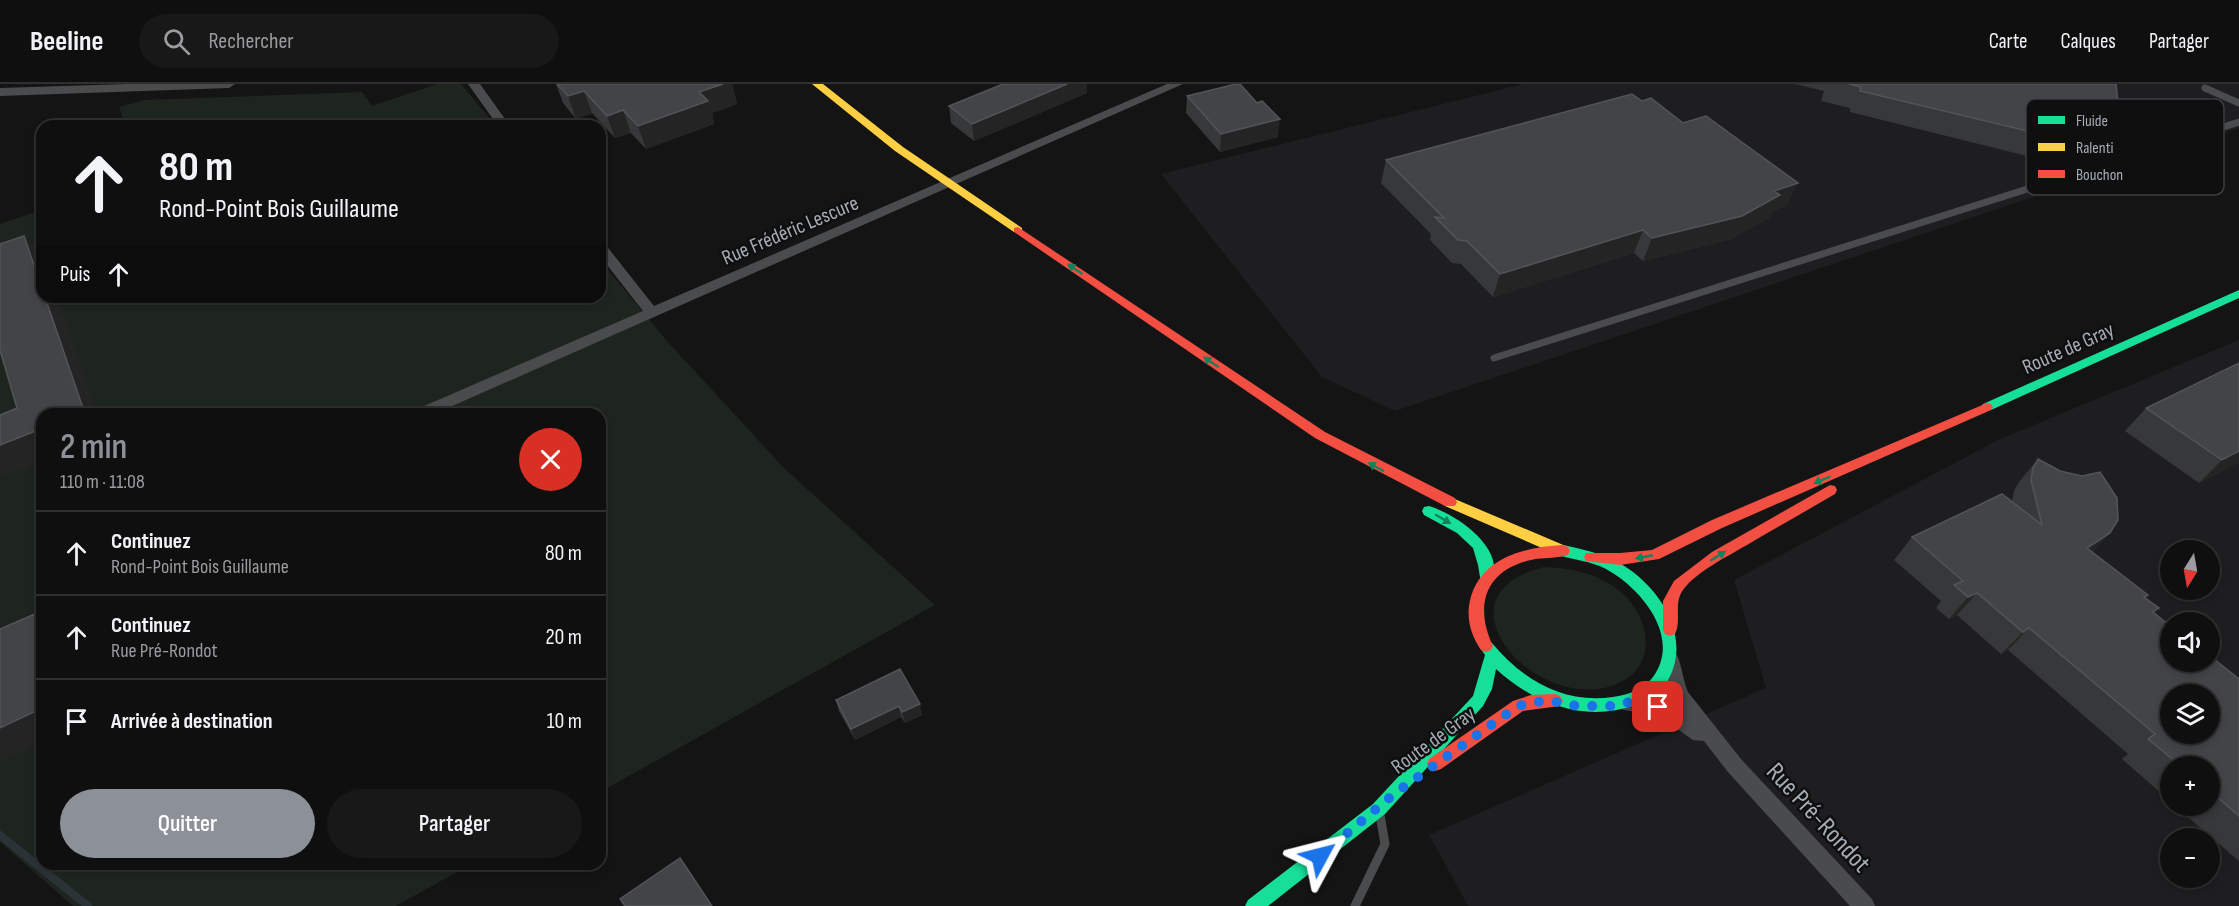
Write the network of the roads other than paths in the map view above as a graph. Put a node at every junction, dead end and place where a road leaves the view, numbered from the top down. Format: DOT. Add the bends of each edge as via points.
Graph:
graph roads {
  1 [pos="230,84"];
  2 [pos="474,84"];
  3 [pos="1139,84"];
  4 [pos="1177,84"];
  5 [pos="807,85"];
  6 [pos="2205,88"];
  7 [pos="847,90"];
  8 [pos="32,91"];
  9 [pos="0,92"];
  10 [pos="1154,94"];
  11 [pos="0,97"];
  12 [pos="2239,103"];
  13 [pos="500,120"];
  14 [pos="843,122"];
  15 [pos="2239,122"];
  16 [pos="2224,127"];
  17 [pos="899,149"];
  18 [pos="881,155"];
  19 [pos="949,183"];
  20 [pos="2026,189"];
  21 [pos="931,191"];
  22 [pos="994,231"];
  23 [pos="1033,241"];
  24 [pos="606,255"];
  25 [pos="2239,294"];
  26 [pos="652,313"];
  27 [pos="1494,358"];
  28 [pos="434,408"];
  29 [pos="1915,440"];
  30 [pos="1327,455"];
  31 [pos="1419,506"];
  32 [pos="1563,551"];
  33 [pos="1590,557"];
  34 [pos="1486,579"];
  35 [pos="1670,634"];
  36 [pos="1491,656"];
  37 [pos="1670,660"];
  38 [pos="1563,702"];
  39 [pos="1624,702"];
  40 [pos="1734,765"];
  41 [pos="1394,794"];
  42 [pos="1379,809"];
  43 [pos="1254,906"];
  44 [pos="1355,906"];
  45 [pos="1864,906"];
  1 -- 8 [label="street"];
  2 -- 13 [label="street"];
  3 -- 10 [label="street"];
  4 -- 10 [label="street, Rue Frédéric Lescure"];
  5 -- 14 [label="main road"];
  5 -- 17 [label="main road"];
  6 -- 12 [label="lane"];
  7 -- 17 [label="main road"];
  8 -- 9 [label="street"];
  8 -- 11 [label="street"];
  10 -- 19 [label="street, Rue Frédéric Lescure"];
  15 -- 16 [label="lane"];
  17 -- 19 [label="main road"];
  18 -- 19 [label="main road" via="903,163 931,181"];
  19 -- 21 [label="street, Rue Frédéric Lescure"];
  19 -- 23 [label="main road"];
  20 -- 27 [label="lane"];
  21 -- 23 [label="main road" via="954,195"];
  21 -- 26 [label="street, Rue Frédéric Lescure"];
  22 -- 30 [label="main road"];
  32 -- 23 [label="main road, one-way" via="1478,516 1320,435"];
  24 -- 26 [label="street"];
  25 -- 29 [label="main road, Route de Gray"];
  26 -- 28 [label="street, Rue Frédéric Lescure"];
  29 -- 33 [label="main road, Route de Gray, one-way" via="1654,555"];
  35 -- 29 [label="main road, Route de Gray, one-way" via="1670,601 1690,575"];
  31 -- 34 [label="main road, one-way" via="1452,524 1480,546 1487,558"];
  32 -- 33 [label="main road"];
  32 -- 34 [label="main road" via="1512,558 1492,570"];
  33 -- 35 [label="main road" via="1641,586 1660,609"];
  34 -- 36 [label="main road" via="1475,609 1479,632"];
  35 -- 37 [label="main road"];
  36 -- 38 [label="main road" via="1514,678"];
  36 -- 41 [label="main road, Route de Gray" via="1478,701"];
  37 -- 39 [label="main road" via="1659,682 1639,698"];
  37 -- 40 [label="street, Rue Pré-Rondot" via="1681,697"];
  38 -- 39 [label="main road" via="1577,706"];
  38 -- 41 [label="main road, Route de Gray" via="1539,701 1518,706"];
  39 -- 40 [label="street, Rue Pré-Rondot" via="1646,704 1682,717"];
  40 -- 45 [label="street, Rue Pré-Rondot"];
  41 -- 42 [label="main road, Route de Gray"];
  42 -- 43 [label="main road, Route de Gray"];
  42 -- 44 [label="lane" via="1385,844"];
}
